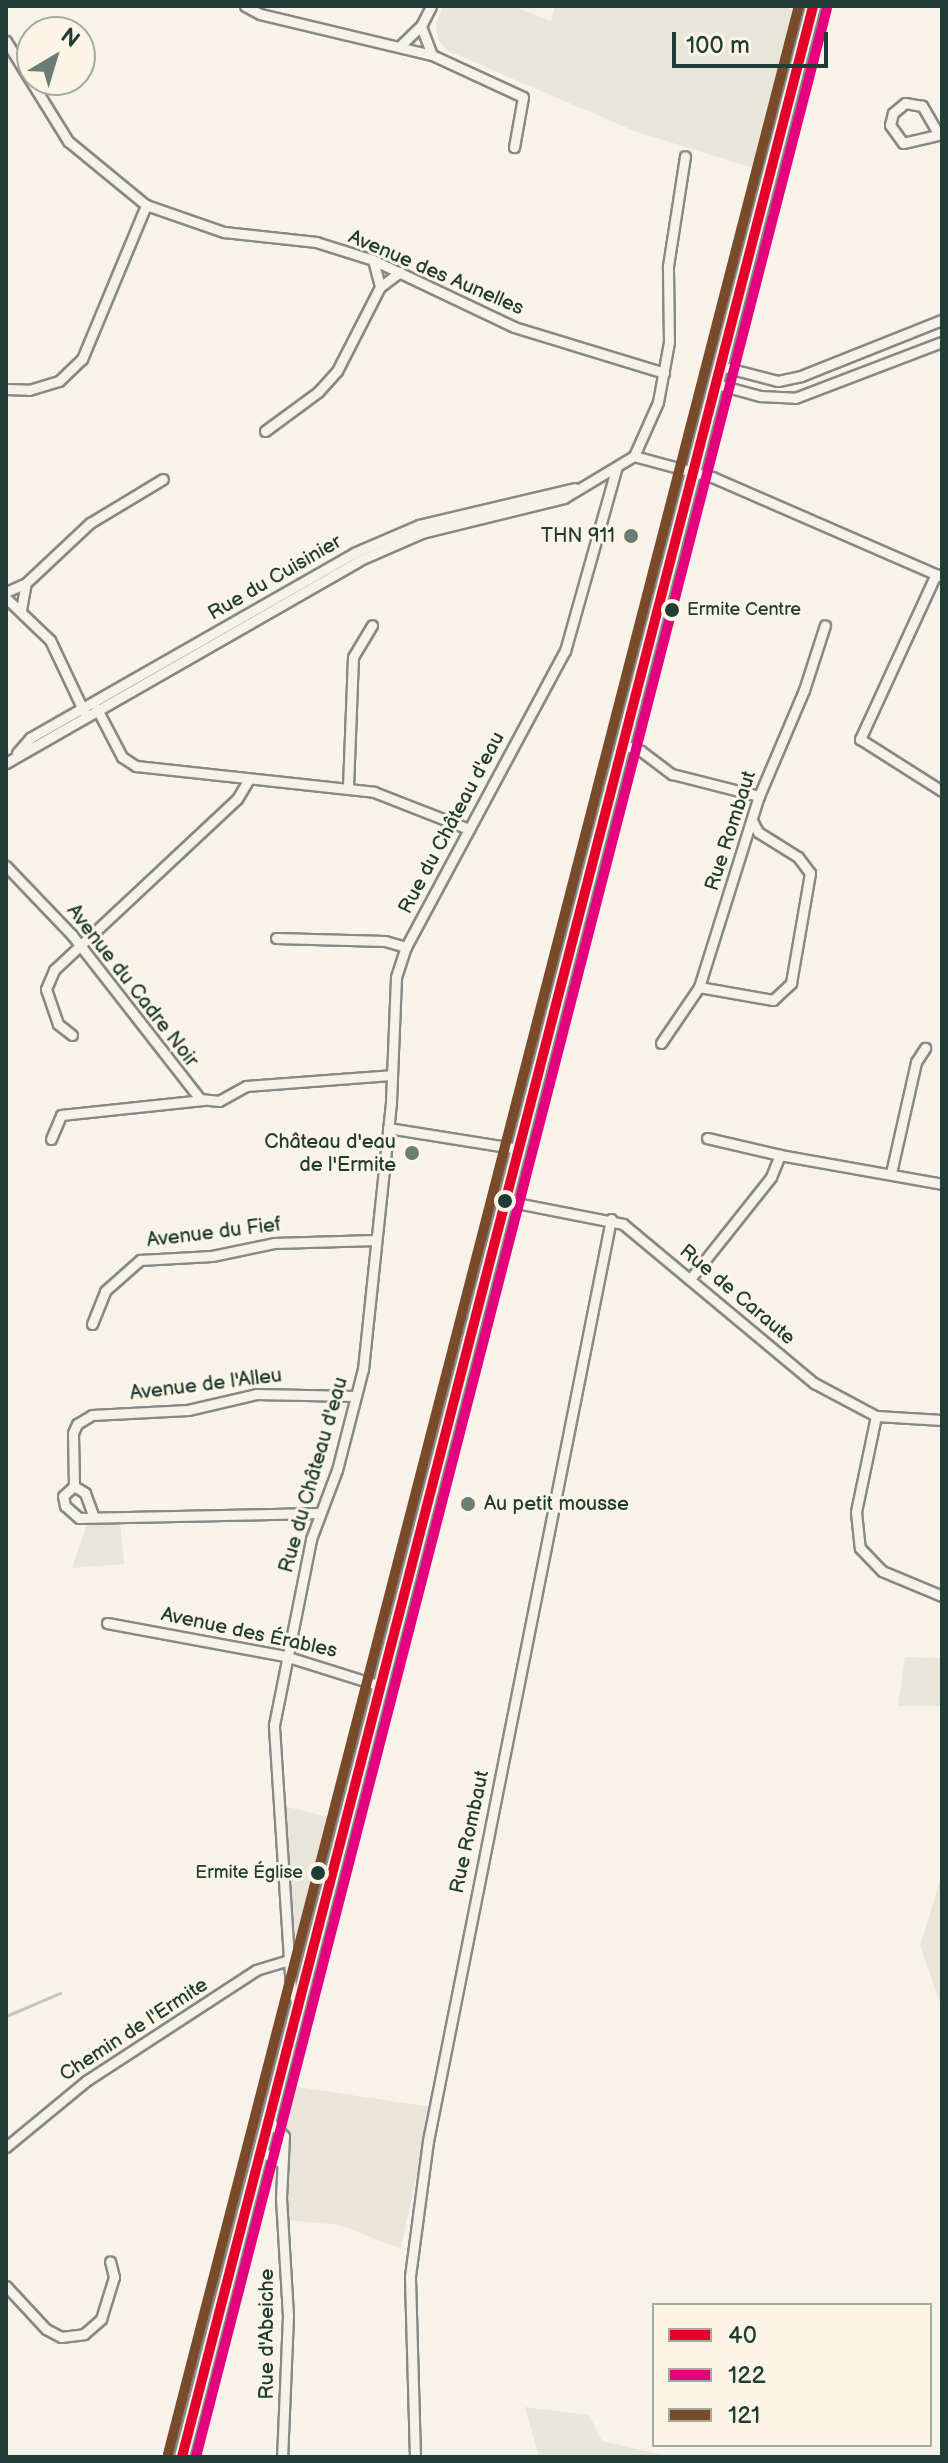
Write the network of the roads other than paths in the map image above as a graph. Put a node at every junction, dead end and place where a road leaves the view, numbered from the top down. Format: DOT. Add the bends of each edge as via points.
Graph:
graph roads {
  1 [pos="245,6"];
  2 [pos="431,6"];
  3 [pos="813,6"];
  4 [pos="421,26"];
  5 [pos="6,41"];
  6 [pos="401,45"];
  7 [pos="432,55"];
  8 [pos="941,134"];
  9 [pos="514,147"];
  10 [pos="685,156"];
  11 [pos="146,205"];
  12 [pos="373,260"];
  13 [pos="400,272"];
  14 [pos="380,287"];
  15 [pos="942,320"];
  16 [pos="942,342"];
  17 [pos="720,366"];
  18 [pos="664,373"];
  19 [pos="716,384"];
  20 [pos="6,389"];
  21 [pos="265,431"];
  22 [pos="634,456"];
  23 [pos="616,469"];
  24 [pos="694,471"];
  25 [pos="163,479"];
  26 [pos="939,576"];
  27 [pos="26,583"];
  28 [pos="6,592"];
  29 [pos="6,598"];
  30 [pos="21,610"];
  31 [pos="372,625"];
  32 [pos="825,625"];
  33 [pos="96,706"];
  34 [pos="84,713"];
  35 [pos="623,745"];
  36 [pos="11,754"];
  37 [pos="6,763"];
  38 [pos="249,779"];
  39 [pos="348,787"];
  40 [pos="942,791"];
  41 [pos="759,796"];
  42 [pos="753,822"];
  43 [pos="469,829"];
  44 [pos="6,866"];
  45 [pos="276,938"];
  46 [pos="82,947"];
  47 [pos="406,947"];
  48 [pos="699,987"];
  49 [pos="72,1035"];
  50 [pos="661,1043"];
  51 [pos="925,1048"];
  52 [pos="391,1075"];
  53 [pos="199,1097"];
  54 [pos="388,1128"];
  55 [pos="707,1138"];
  56 [pos="51,1139"];
  57 [pos="519,1149"];
  58 [pos="780,1155"];
  59 [pos="891,1173"];
  60 [pos="942,1184"];
  61 [pos="506,1201"];
  62 [pos="611,1219"];
  63 [pos="375,1240"];
  64 [pos="690,1279"];
  65 [pos="92,1324"];
  66 [pos="355,1396"];
  67 [pos="876,1416"];
  68 [pos="942,1420"];
  69 [pos="74,1486"];
  70 [pos="320,1513"];
  71 [pos="93,1515"];
  72 [pos="942,1596"];
  73 [pos="107,1623"];
  74 [pos="285,1656"];
  75 [pos="381,1686"];
  76 [pos="291,1959"];
  77 [pos="299,2006"];
  78 [pos="269,2121"];
  79 [pos="6,2147"];
  80 [pos="261,2151"];
  81 [pos="282,2163"];
  82 [pos="110,2261"];
  83 [pos="6,2286"];
  84 [pos="182,2457"];
  85 [pos="282,2457"];
  86 [pos="415,2457"];
  1 -- 6 [label="street" via="260,14"];
  2 -- 4 [label="street"];
  3 -- 17 [label="main road"];
  4 -- 6 [label="street"];
  4 -- 7 [label="street"];
  5 -- 11 [label="street" via="68,141"];
  6 -- 7 [label="street"];
  7 -- 9 [label="street" via="523,97"];
  8 -- 8 [label="street" via="922,106 905,103 893,113 890,125 903,143"];
  10 -- 18 [label="street" via="668,266"];
  11 -- 12 [label="street, Avenue des Aunelles" via="224,232 316,242"];
  11 -- 20 [label="street" via="82,359 59,381 29,390"];
  12 -- 13 [label="street, Avenue des Aunelles"];
  12 -- 14 [label="street"];
  13 -- 14 [label="street"];
  13 -- 18 [label="street, Avenue des Aunelles" via="514,327"];
  14 -- 21 [label="street" via="337,371"];
  15 -- 17 [label="street" via="778,381"];
  16 -- 19 [label="street" via="795,398 760,396"];
  17 -- 19 [label="main road"];
  18 -- 22 [label="street" via="649,428"];
  19 -- 24 [label="main road"];
  22 -- 23 [label="street, Rue du Cuisinier"];
  22 -- 24 [label="street"];
  23 -- 33 [label="street, Rue du Cuisinier" via="578,488 419,525 354,553"];
  23 -- 43 [label="street, Rue du Château d'eau" via="565,651"];
  24 -- 26 [label="street"];
  24 -- 35 [label="main road"];
  25 -- 27 [label="street" via="90,523"];
  26 -- 40 [label="street" via="860,739"];
  27 -- 28 [label="street"];
  27 -- 30 [label="street"];
  29 -- 30 [label="street"];
  30 -- 34 [label="street" via="50,640"];
  31 -- 39 [label="street" via="353,657"];
  32 -- 41 [label="street, Rue Rombaut"];
  33 -- 34 [label="street, Rue du Cuisinier"];
  33 -- 38 [label="street" via="122,757 136,766"];
  34 -- 36 [label="street, Rue du Cuisinier"];
  35 -- 41 [label="street" via="641,751 672,774"];
  35 -- 57 [label="main road"];
  36 -- 37 [label="street, Rue du Cuisinier"];
  38 -- 39 [label="street"];
  38 -- 46 [label="street" via="237,799"];
  39 -- 43 [label="street"];
  41 -- 42 [label="street, Rue Rombaut"];
  42 -- 48 [label="street, Rue Rombaut"];
  42 -- 48 [label="street" via="758,832 798,857 810,873 791,983 773,1000"];
  43 -- 47 [label="street, Rue du Château d'eau"];
  44 -- 46 [label="street, Avenue du Cadre Noir"];
  45 -- 47 [label="street" via="385,941"];
  46 -- 49 [label="street" via="54,970 46,989 58,1024"];
  46 -- 53 [label="street, Avenue du Cadre Noir"];
  47 -- 52 [label="street, Rue du Château d'eau" via="396,977"];
  48 -- 50 [label="street, Rue Rombaut"];
  51 -- 59 [label="street" via="916,1062"];
  52 -- 53 [label="street" via="246,1086 219,1101"];
  52 -- 54 [label="street, Rue du Château d'eau"];
  53 -- 56 [label="street" via="61,1115"];
  54 -- 57 [label="street"];
  54 -- 63 [label="street, Rue du Château d'eau"];
  55 -- 58 [label="street"];
  57 -- 61 [label="main road"];
  58 -- 59 [label="street"];
  58 -- 64 [label="street" via="771,1177"];
  59 -- 60 [label="street"];
  61 -- 62 [label="street, Rue de Caraute"];
  61 -- 75 [label="main road"];
  62 -- 64 [label="street, Rue de Caraute"];
  62 -- 86 [label="street, Rue Rombaut" via="428,2141 410,2276"];
  63 -- 65 [label="street, Avenue du Fief" via="274,1243 212,1256 140,1260 105,1291"];
  63 -- 66 [label="street, Rue du Château d'eau" via="371,1321"];
  64 -- 67 [label="street, Rue de Caraute" via="814,1383"];
  66 -- 69 [label="street, Avenue de l'Alleu" via="256,1394 188,1410 92,1415 73,1433"];
  66 -- 70 [label="street, Rue du Château d'eau"];
  67 -- 68 [label="street, Rue de Caraute"];
  67 -- 72 [label="street" via="856,1512 860,1548 882,1571"];
  69 -- 71 [label="street" via="85,1493"];
  69 -- 71 [label="street, Avenue de l'Alleu" via="63,1496 65,1506 79,1518"];
  70 -- 71 [label="street, Avenue de l'Alleu"];
  70 -- 74 [label="street, Rue du Château d'eau"];
  73 -- 74 [label="street, Avenue des Érables"];
  74 -- 75 [label="street, Avenue des Érables"];
  74 -- 76 [label="street, Rue du Château d'eau" via="274,1754"];
  75 -- 77 [label="main road"];
  76 -- 77 [label="street, Rue du Château d'eau" via="291,1990"];
  76 -- 79 [label="street, Chemin de l'Ermite" via="256,1970 86,2081"];
  77 -- 78 [label="main road"];
  78 -- 80 [label="main road"];
  78 -- 81 [label="street, Rue d'Abeiche" via="284,2136"];
  80 -- 81 [label="street"];
  80 -- 84 [label="main road"];
  81 -- 85 [label="street, Rue d'Abeiche" via="288,2316"];
  82 -- 83 [label="street" via="114,2277 101,2319 84,2334 61,2337 46,2329"];
}
